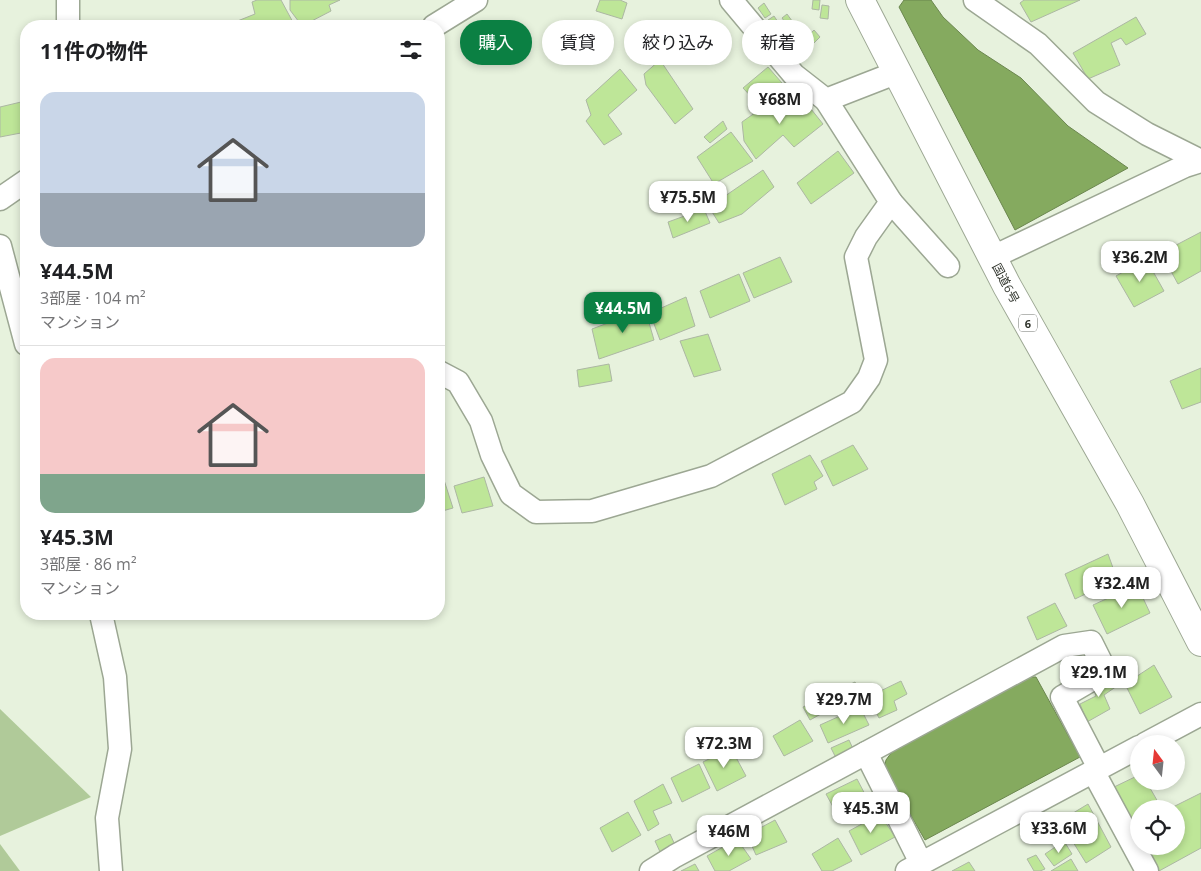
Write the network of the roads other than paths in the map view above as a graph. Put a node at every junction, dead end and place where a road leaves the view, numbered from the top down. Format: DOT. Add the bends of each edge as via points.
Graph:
graph roads {
  1 [pos="68,0"];
  2 [pos="476,0"];
  3 [pos="731,0"];
  4 [pos="860,0"];
  5 [pos="975,0"];
  6 [pos="68,20"];
  7 [pos="444,20"];
  8 [pos="898,72"];
  9 [pos="826,100"];
  10 [pos="1201,161"];
  11 [pos="20,185"];
  12 [pos="0,199"];
  13 [pos="891,202"];
  14 [pos="0,246"];
  15 [pos="993,257"];
  16 [pos="948,266"];
  17 [pos="20,321"];
  18 [pos="445,375"];
  19 [pos="102,620"];
  20 [pos="1201,642"];
  21 [pos="1201,714"];
  22 [pos="1162,735"];
  23 [pos="1130,752"];
  24 [pos="866,754"];
  25 [pos="1096,770"];
  26 [pos="914,867"];
  27 [pos="111,871"];
  28 [pos="651,871"];
  29 [pos="1147,871"];
  1 -- 6 [label="street"];
  2 -- 7 [label="street"];
  3 -- 9 [label="street" via="794,75"];
  4 -- 8 [label="highway, 国道6号 / 6"];
  5 -- 10 [label="street" via="1038,44 1096,102 1147,134"];
  8 -- 9 [label="street"];
  8 -- 15 [label="highway, 国道6号 / 6"];
  9 -- 13 [label="street"];
  10 -- 15 [label="street" via="1184,166"];
  11 -- 12 [label="street"];
  13 -- 16 [label="street"];
  13 -- 18 [label="street" via="856,257 876,360 869,378 852,402 711,476 592,511 536,512 511,494 492,455 482,421 458,382"];
  14 -- 17 [label="street"];
  15 -- 20 [label="highway, 国道6号 / 6" via="1130,504"];
  19 -- 27 [label="street" via="114,677 120,749 107,818"];
  21 -- 22 [label="street"];
  23 -- 25 [label="street"];
  24 -- 25 [label="street" via="1064,646 1091,642 1102,664 1093,679 1062,697"];
  24 -- 26 [label="street"];
  24 -- 28 [label="street"];
  25 -- 26 [label="street"];
  25 -- 29 [label="street"];
}
